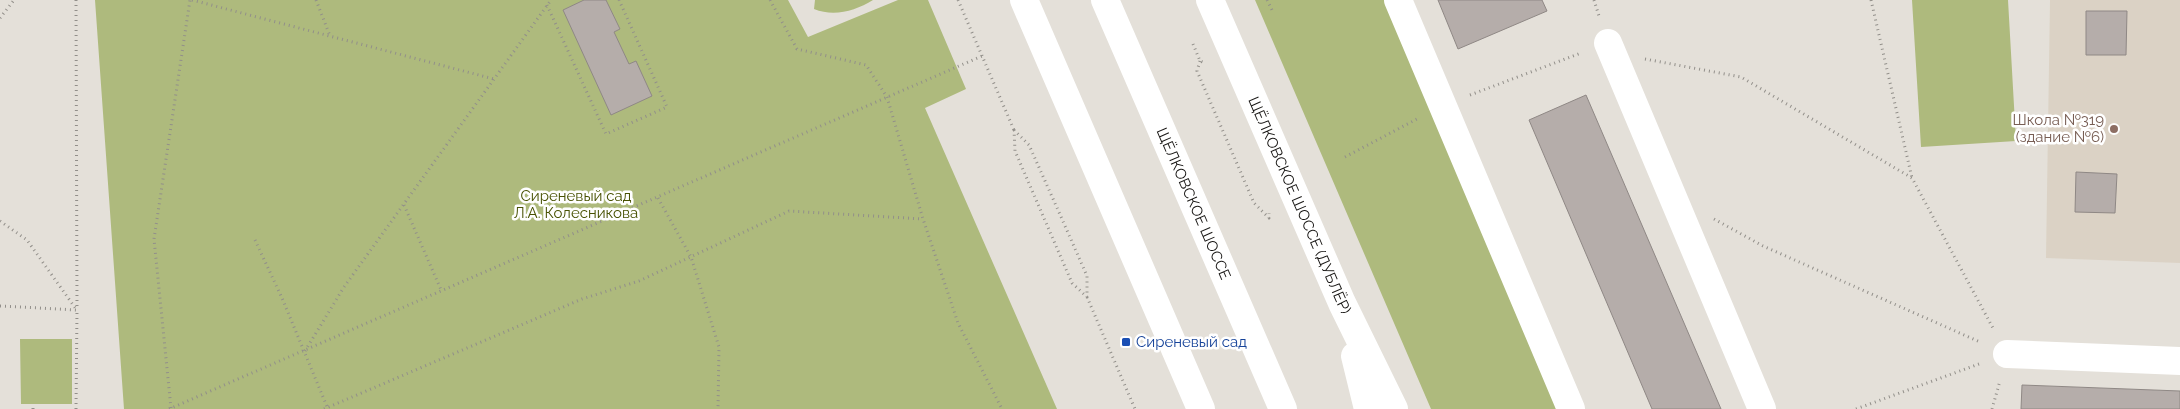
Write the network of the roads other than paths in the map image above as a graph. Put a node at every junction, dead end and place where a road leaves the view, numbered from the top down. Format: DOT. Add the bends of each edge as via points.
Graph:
graph roads {
  1 [pos="1024,0"];
  2 [pos="1105,0"];
  3 [pos="1210,0"];
  4 [pos="1398,0"];
  5 [pos="1608,43"];
  6 [pos="1342,303"];
  7 [pos="2007,354"];
  8 [pos="2180,361"];
  9 [pos="1201,409"];
  10 [pos="1283,409"];
  11 [pos="1368,409"];
  12 [pos="1394,409"];
  13 [pos="1571,409"];
  14 [pos="1762,409"];
  1 -- 9 [label="main road"];
  2 -- 10 [label="main road, ЩЁЛКОВСКОЕ ШОССЕ"];
  3 -- 6 [label="main road, ЩЁЛКОВСКОЕ ШОССЕ (ДУБЛЁР)"];
  4 -- 13 [label="main road"];
  5 -- 14 [label="main road"];
  6 -- 11 [label="main road"];
  6 -- 12 [label="main road, ЩЁЛКОВСКОЕ ШОССЕ (ДУБЛЁР)"];
  7 -- 8 [label="main road"];
}
